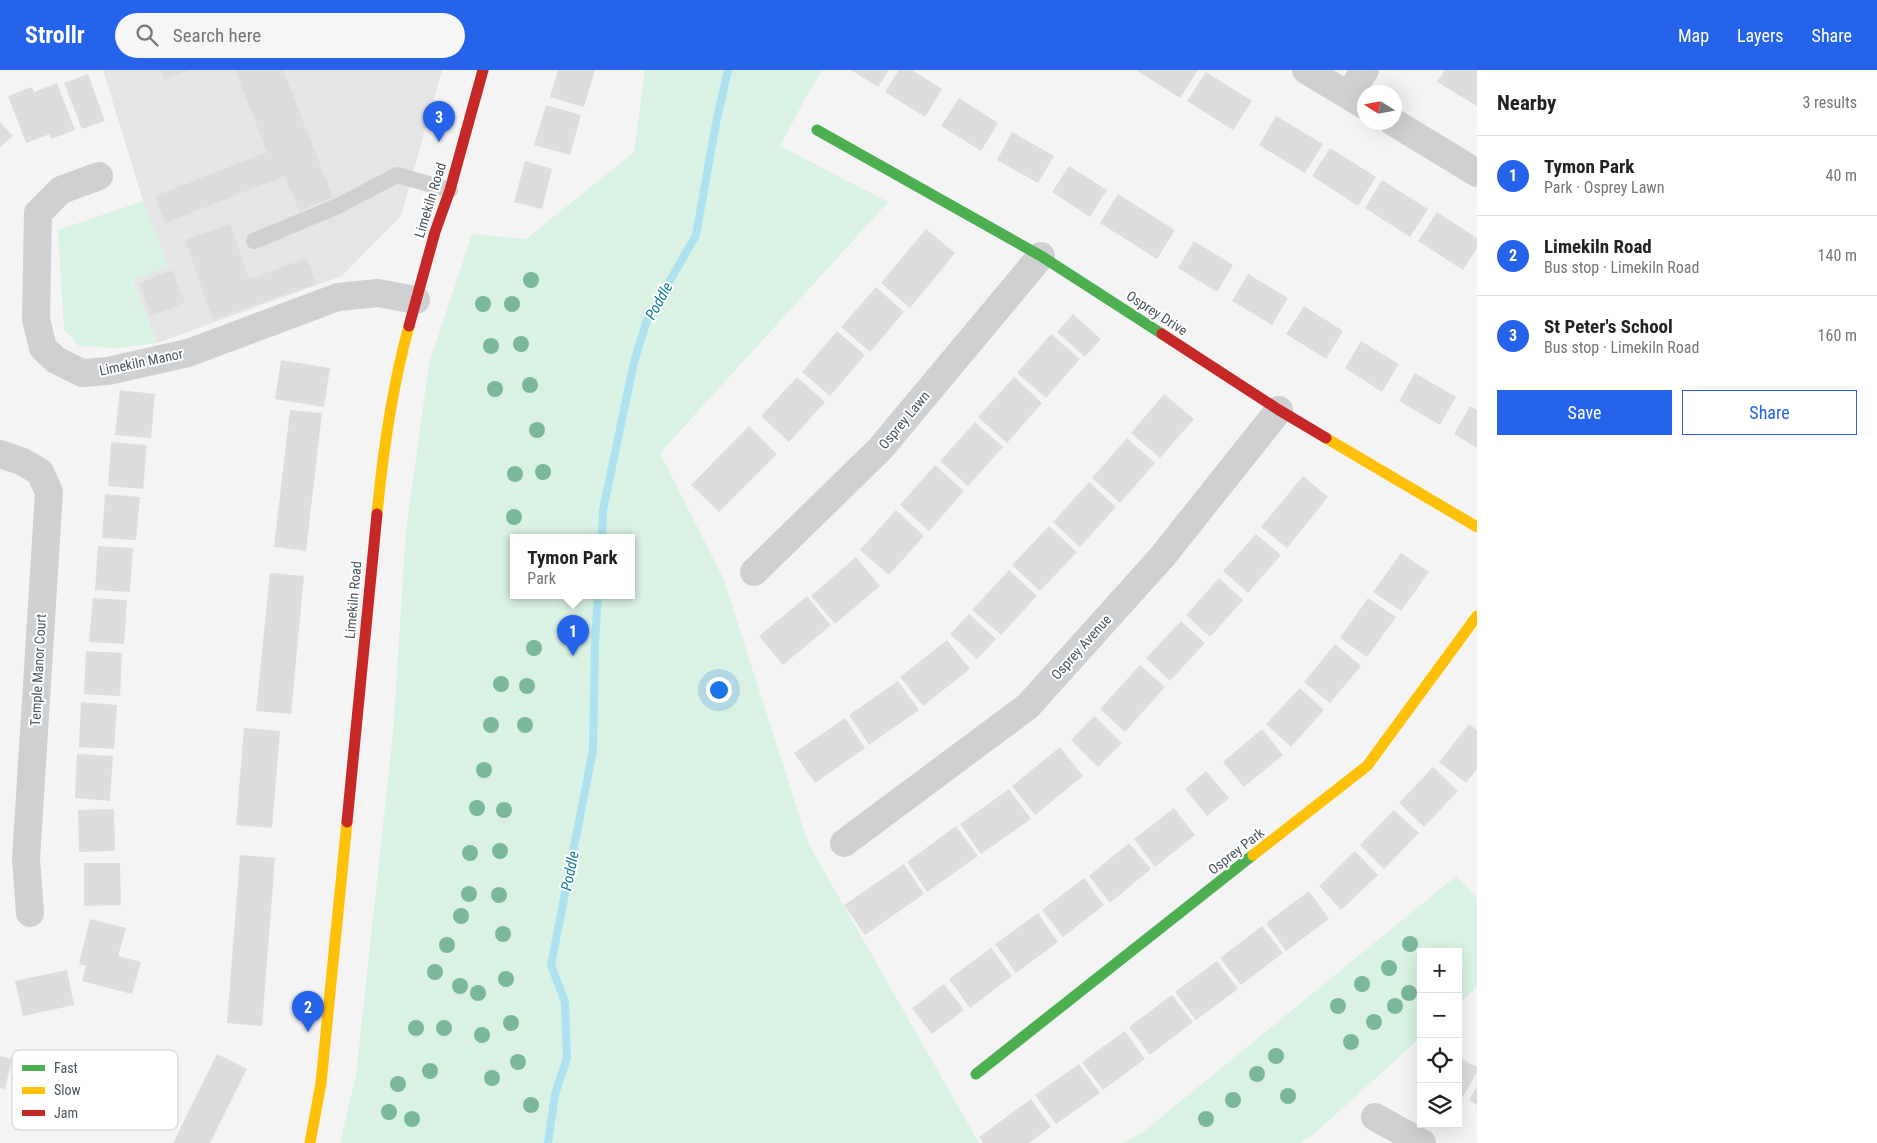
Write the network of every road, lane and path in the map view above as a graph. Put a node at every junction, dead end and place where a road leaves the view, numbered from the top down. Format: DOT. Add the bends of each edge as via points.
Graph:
graph roads {
  1 [pos="482,70"];
  2 [pos="1306,70"];
  3 [pos="1365,70"];
  4 [pos="1356,100"];
  5 [pos="1402,128"];
  6 [pos="816,130"];
  7 [pos="1477,174"];
  8 [pos="99,176"];
  9 [pos="450,190"];
  10 [pos="254,241"];
  11 [pos="1041,256"];
  12 [pos="416,300"];
  13 [pos="1279,410"];
  14 [pos="0,454"];
  15 [pos="1477,527"];
  16 [pos="754,572"];
  17 [pos="1477,616"];
  18 [pos="844,843"];
  19 [pos="30,912"];
  20 [pos="976,1074"];
  21 [pos="1375,1117"];
  22 [pos="310,1143"];
  23 [pos="1422,1143"];
  1 -- 9 [label="street, Limekiln Road"];
  2 -- 4 [label="street"];
  3 -- 4 [label="street"];
  5 -- 7 [label="street"];
  6 -- 11 [label="street, Osprey Drive"];
  8 -- 12 [label="street, Limekiln Manor" via="61,190 38,213 36,319 43,348 56,360 82,373 108,371 188,353 338,297 378,293"];
  9 -- 10 [label="lane" via="397,175 338,206"];
  9 -- 12 [label="street, Limekiln Road"];
  11 -- 13 [label="street, Osprey Drive"];
  11 -- 16 [label="street, Osprey Lawn" via="880,449"];
  12 -- 22 [label="street, Limekiln Road" via="403,346 382,461 321,1083"];
  13 -- 15 [label="street, Osprey Drive"];
  13 -- 18 [label="street, Osprey Avenue" via="1162,557 1028,706"];
  14 -- 19 [label="street, Temple Manor Court" via="40,472 49,492 26,859"];
  17 -- 20 [label="street, Osprey Park" via="1368,766"];
  21 -- 23 [label="street"];
}
